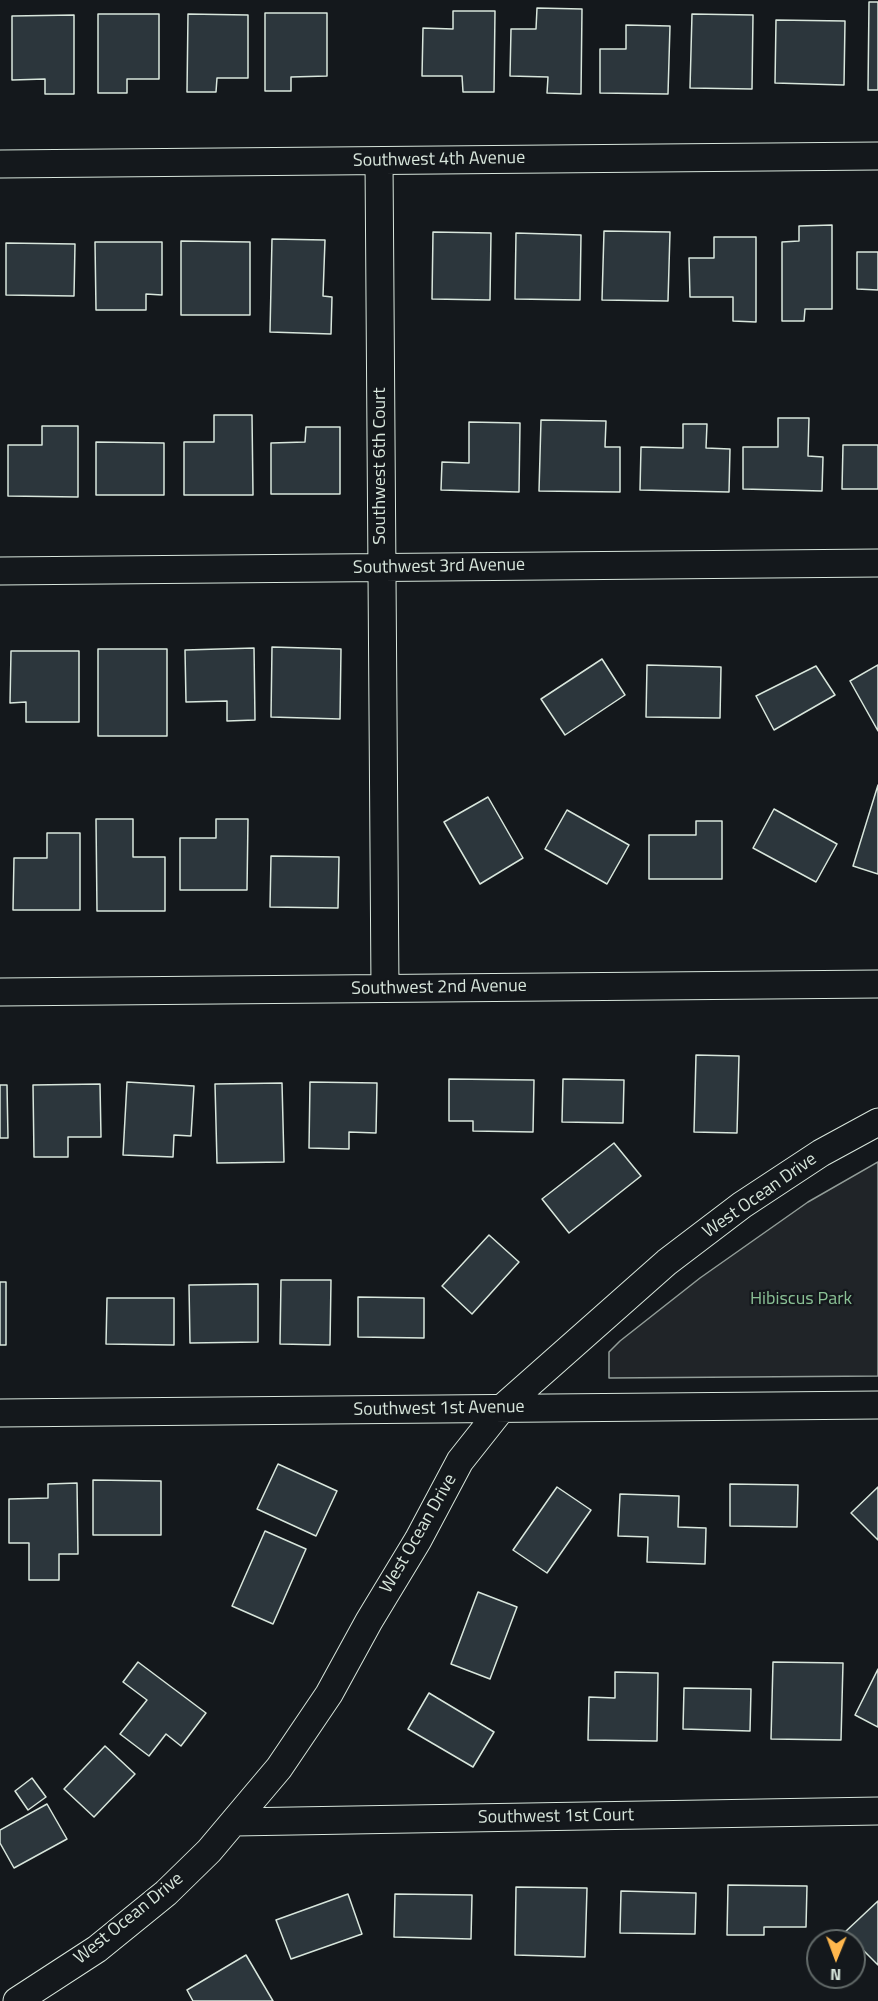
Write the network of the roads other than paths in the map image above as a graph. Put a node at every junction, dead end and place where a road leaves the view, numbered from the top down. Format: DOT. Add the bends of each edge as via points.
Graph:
graph roads {
  1 [pos="878,156"];
  2 [pos="380,161"];
  3 [pos="0,164"];
  4 [pos="878,563"];
  5 [pos="382,567"];
  6 [pos="0,571"];
  7 [pos="878,984"];
  8 [pos="385,988"];
  9 [pos="0,992"];
  10 [pos="878,1122"];
  11 [pos="878,1405"];
  12 [pos="502,1408"];
  13 [pos="0,1413"];
  14 [pos="878,1811"];
  15 [pos="235,1822"];
  16 [pos="17,2001"];
  1 -- 2 [label="street, Southwest 4th Avenue"];
  2 -- 3 [label="street, Southwest 4th Avenue"];
  2 -- 5 [label="street, Southwest 6th Court"];
  4 -- 5 [label="street, Southwest 3rd Avenue"];
  5 -- 6 [label="street, Southwest 3rd Avenue"];
  5 -- 8 [label="street, Southwest 6th Court"];
  7 -- 8 [label="street, Southwest 2nd Avenue"];
  8 -- 9 [label="street, Southwest 2nd Avenue"];
  10 -- 12 [label="street, West Ocean Drive" via="821,1153 742,1205 667,1262"];
  11 -- 12 [label="street, Southwest 1st Avenue"];
  12 -- 13 [label="street, Southwest 1st Avenue"];
  12 -- 15 [label="street, West Ocean Drive" via="460,1461 329,1694 279,1768"];
  14 -- 15 [label="street, Southwest 1st Court"];
  15 -- 16 [label="street, West Ocean Drive" via="166,1893 97,1949"];
}
